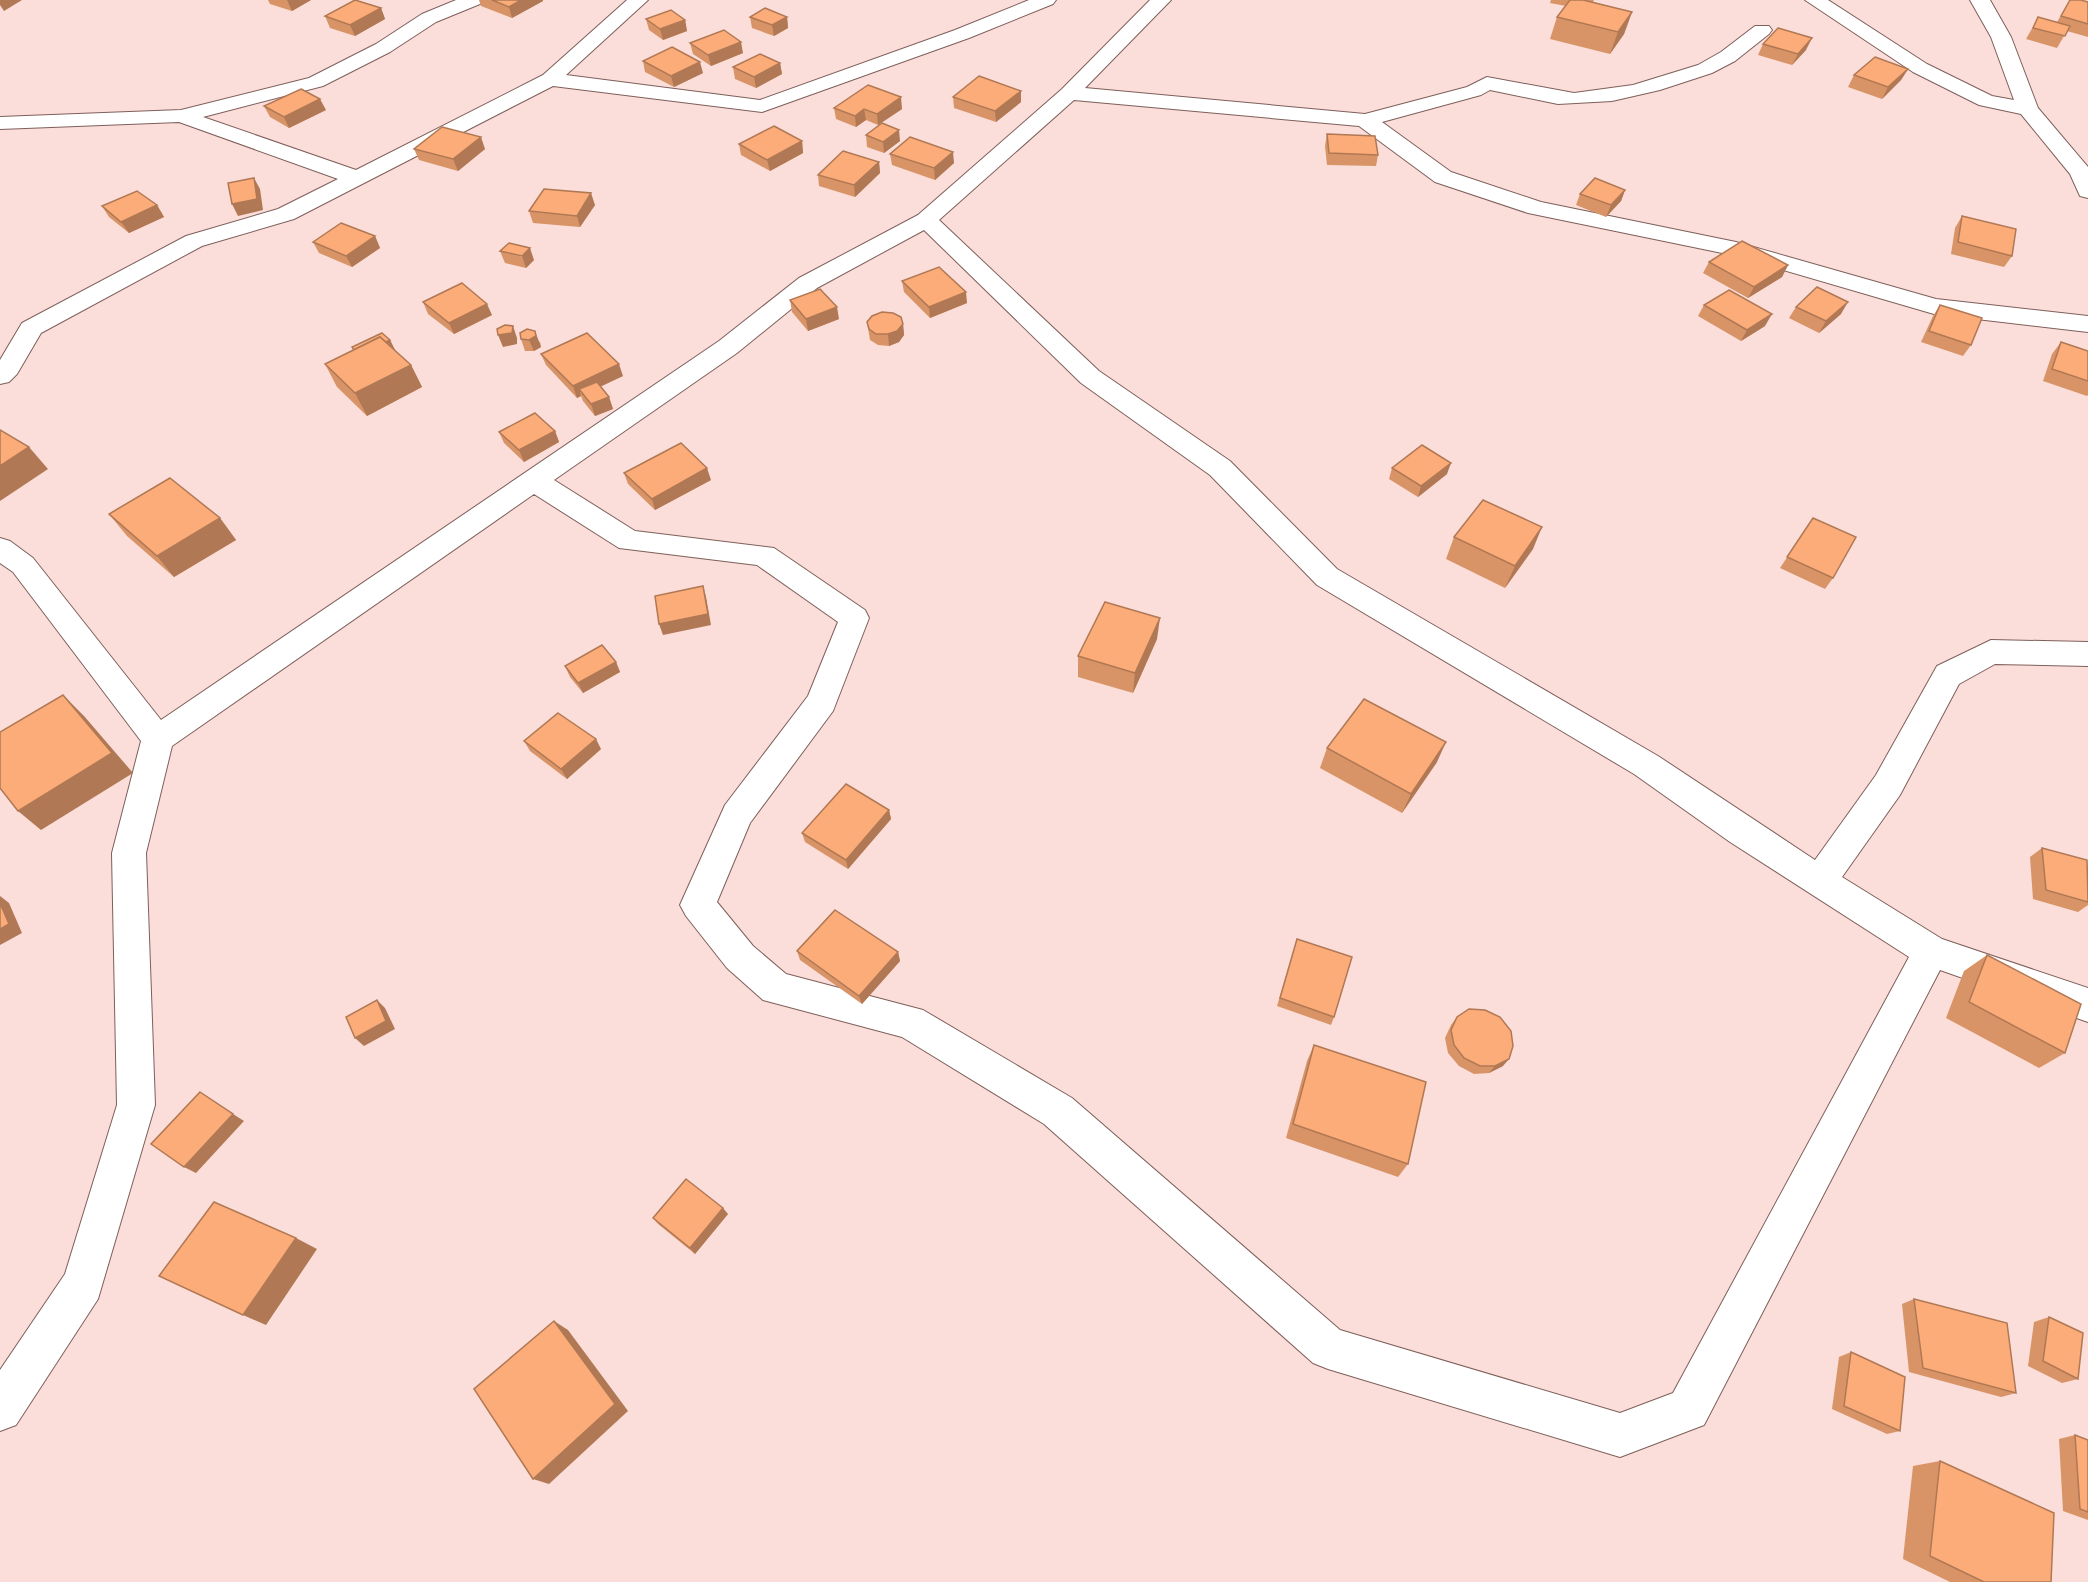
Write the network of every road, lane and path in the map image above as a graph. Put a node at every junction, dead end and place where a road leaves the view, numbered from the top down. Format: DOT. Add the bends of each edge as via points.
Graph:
graph roads {
  1 [pos="473,0"];
  2 [pos="638,0"];
  3 [pos="1046,0"];
  4 [pos="1161,0"];
  5 [pos="1815,0"];
  6 [pos="1980,0"];
  7 [pos="1762,30"];
  8 [pos="550,79"];
  9 [pos="1069,93"];
  10 [pos="2028,109"];
  11 [pos="181,116"];
  12 [pos="1365,120"];
  13 [pos="0,123"];
  14 [pos="2056,143"];
  15 [pos="2088,156"];
  16 [pos="358,178"];
  17 [pos="2088,191"];
  18 [pos="926,220"];
  19 [pos="2088,324"];
  20 [pos="0,376"];
  21 [pos="534,481"];
  22 [pos="0,548"];
  23 [pos="2088,654"];
  24 [pos="158,739"];
  25 [pos="1820,880"];
  26 [pos="1931,951"];
  27 [pos="2088,1005"];
  28 [pos="0,1409"];
  1 -- 11 [label="street" via="429,18 383,48 316,82"];
  2 -- 8 [label="street"];
  3 -- 8 [label="street" via="762,106"];
  4 -- 9 [label="street"];
  5 -- 10 [label="street" via="1920,68 1986,100"];
  6 -- 10 [label="street" via="2001,37"];
  7 -- 12 [label="street" via="1738,50 1706,68 1642,88 1600,97 1560,98 1487,83 1474,91"];
  8 -- 16 [label="street"];
  9 -- 12 [label="street"];
  9 -- 18 [label="street"];
  10 -- 14 [label="street"];
  11 -- 13 [label="street"];
  11 -- 16 [label="street"];
  12 -- 19 [label="street" via="1443,177 1536,208 1736,249 1934,306"];
  14 -- 15 [label="street"];
  14 -- 17 [label="street" via="2081,173"];
  16 -- 20 [label="street" via="286,213 194,241 31,328"];
  18 -- 21 [label="street" via="808,283 728,347"];
  18 -- 25 [label="street" via="1090,377 1220,468 1327,577 1646,765"];
  21 -- 24 [label="street"];
  21 -- 26 [label="street" via="629,541 764,555 854,618 822,702 737,815 698,905 740,957 776,988 910,1022 1058,1111 1328,1348 1620,1435 1688,1409"];
  22 -- 24 [label="street" via="23,565"];
  23 -- 25 [label="street" via="1991,652 1948,675 1888,785"];
  24 -- 28 [label="street" via="129,853 136,1105 83,1284"];
  25 -- 26 [label="street"];
  26 -- 27 [label="street"];
}
